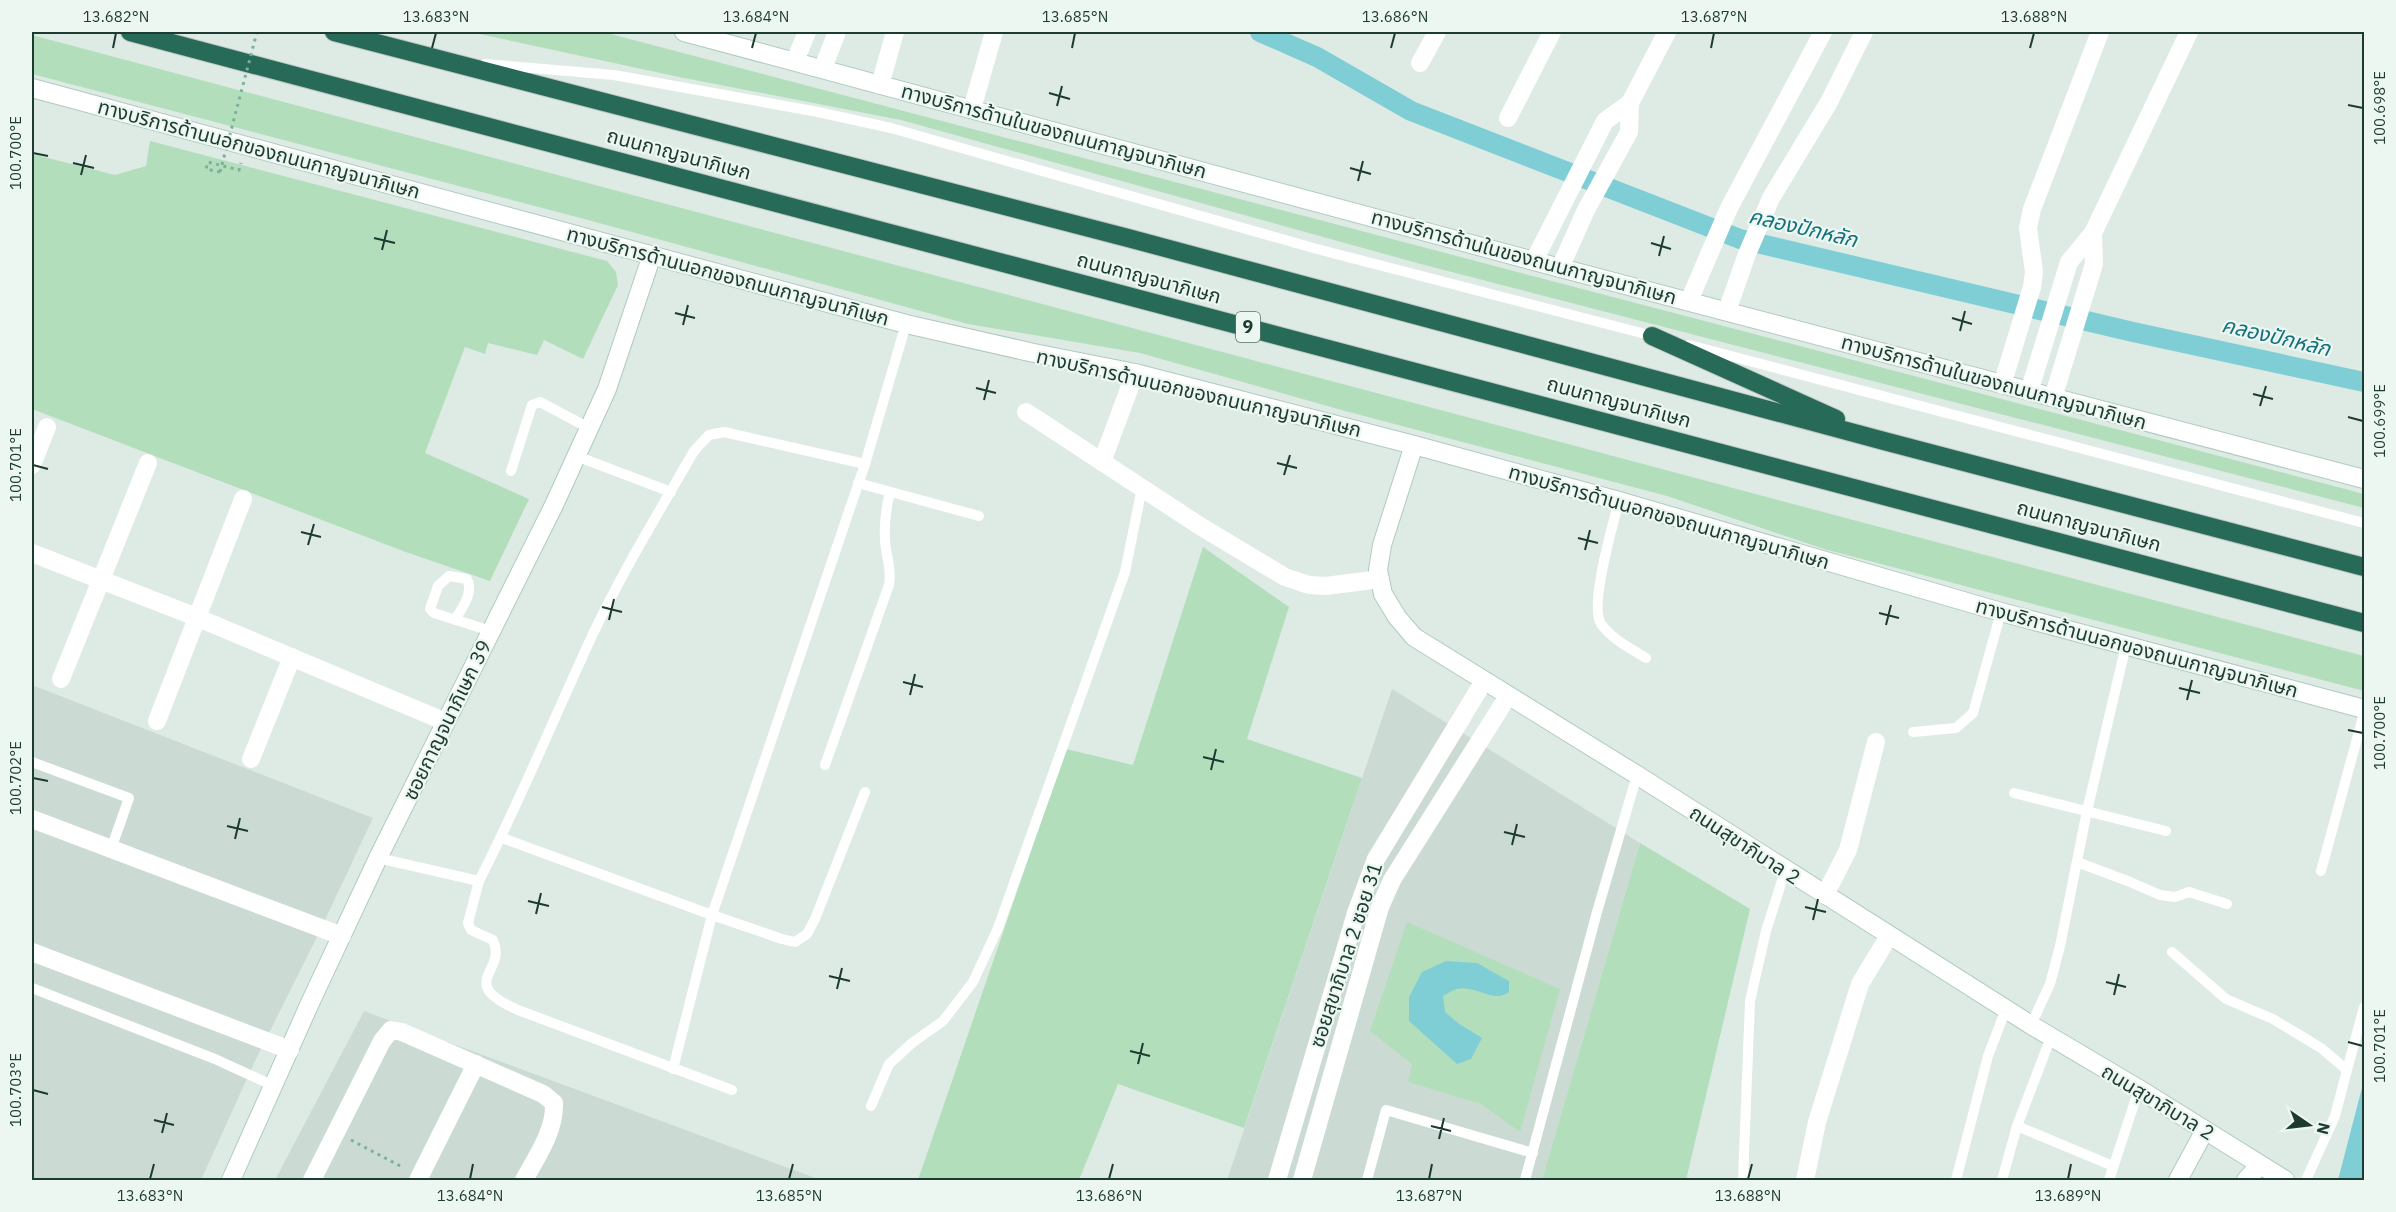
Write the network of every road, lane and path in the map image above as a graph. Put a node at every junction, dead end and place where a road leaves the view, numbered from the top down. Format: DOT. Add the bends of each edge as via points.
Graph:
graph roads {
  1 [pos="130,32"];
  2 [pos="256,32"];
  3 [pos="334,32"];
  4 [pos="684,32"];
  5 [pos="807,32"];
  6 [pos="837,32"];
  7 [pos="895,32"];
  8 [pos="994,32"];
  9 [pos="1437,32"];
  10 [pos="1552,32"];
  11 [pos="1667,32"];
  12 [pos="1823,32"];
  13 [pos="1864,32"];
  14 [pos="2100,32"];
  15 [pos="2189,32"];
  16 [pos="443,61"];
  17 [pos="795,61"];
  18 [pos="1420,63"];
  19 [pos="823,68"];
  20 [pos="880,85"];
  21 [pos="32,88"];
  22 [pos="1630,103"];
  23 [pos="972,109"];
  24 [pos="1508,118"];
  25 [pos="246,146"];
  26 [pos="2093,233"];
  27 [pos="652,255"];
  28 [pos="1534,261"];
  29 [pos="1560,268"];
  30 [pos="1689,301"];
  31 [pos="1727,310"];
  32 [pos="906,324"];
  33 [pos="1652,336"];
  34 [pos="1135,373"];
  35 [pos="2002,385"];
  36 [pos="2029,392"];
  37 [pos="2053,398"];
  38 [pos="1026,412"];
  39 [pos="47,427"];
  40 [pos="590,428"];
  41 [pos="1884,441"];
  42 [pos="1414,445"];
  43 [pos="576,456"];
  44 [pos="1102,462"];
  45 [pos="147,463"];
  46 [pos="865,464"];
  47 [pos="32,465"];
  48 [pos="511,471"];
  49 [pos="2364,479"];
  50 [pos="858,483"];
  51 [pos="1142,488"];
  52 [pos="671,492"];
  53 [pos="890,492"];
  54 [pos="243,499"];
  55 [pos="1618,501"];
  56 [pos="979,516"];
  57 [pos="2364,523"];
  58 [pos="32,553"];
  59 [pos="2364,567"];
  60 [pos="1380,579"];
  61 [pos="101,580"];
  62 [pos="2001,612"];
  63 [pos="197,617"];
  64 [pos="455,620"];
  65 [pos="2364,623"];
  66 [pos="491,631"];
  67 [pos="2126,645"];
  68 [pos="291,657"];
  69 [pos="1646,658"];
  70 [pos="61,680"];
  71 [pos="1484,681"];
  72 [pos="1508,696"];
  73 [pos="2364,711"];
  74 [pos="157,721"];
  75 [pos="446,722"];
  76 [pos="1913,732"];
  77 [pos="1876,742"];
  78 [pos="251,759"];
  79 [pos="32,762"];
  80 [pos="825,765"];
  81 [pos="1637,775"];
  82 [pos="866,792"];
  83 [pos="2014,793"];
  84 [pos="1405,810"];
  85 [pos="2087,811"];
  86 [pos="32,819"];
  87 [pos="1428,823"];
  88 [pos="2166,831"];
  89 [pos="502,838"];
  90 [pos="111,849"];
  91 [pos="378,858"];
  92 [pos="2077,862"];
  93 [pos="1785,871"];
  94 [pos="2321,871"];
  95 [pos="479,881"];
  96 [pos="1825,896"];
  97 [pos="2227,903"];
  98 [pos="712,915"];
  99 [pos="342,936"];
  100 [pos="1889,936"];
  101 [pos="32,952"];
  102 [pos="2172,952"];
  103 [pos="32,988"];
  104 [pos="2364,1007"];
  105 [pos="2006,1009"];
  106 [pos="2031,1025"];
  107 [pos="2051,1037"];
  108 [pos="290,1050"];
  109 [pos="476,1064"];
  110 [pos="673,1069"];
  111 [pos="2347,1070"];
  112 [pos="274,1086"];
  113 [pos="2139,1089"];
  114 [pos="732,1090"];
  115 [pos="871,1106"];
  116 [pos="2017,1126"];
  117 [pos="2205,1130"];
  118 [pos="336,1133"];
  119 [pos="1533,1154"];
  120 [pos="2260,1165"];
  121 [pos="2113,1166"];
  122 [pos="419,1178"];
  123 [pos="231,1180"];
  124 [pos="312,1180"];
  125 [pos="524,1180"];
  126 [pos="1277,1180"];
  127 [pos="1302,1180"];
  128 [pos="1367,1180"];
  129 [pos="1525,1180"];
  130 [pos="1743,1180"];
  131 [pos="1805,1180"];
  132 [pos="1956,1180"];
  133 [pos="2002,1180"];
  134 [pos="2109,1180"];
  135 [pos="2178,1180"];
  136 [pos="2246,1180"];
  137 [pos="2284,1180"];
  138 [pos="2306,1180"];
  1 -- 65 [label="highway, ถนนกาญจนาภิเษก / 9"];
  2 -- 25 [label="path, bridge" via="220,172 206,169 207,162 239,171"];
  3 -- 16 [label="highway, ถนนกาญจนาภิเษก"];
  4 -- 17 [label="street, ทางบริการด้านในของถนนกาญจนาภิเษก"];
  5 -- 17 [label="street"];
  6 -- 19 [label="street"];
  7 -- 20 [label="street"];
  8 -- 23 [label="street"];
  9 -- 18 [label="street"];
  10 -- 24 [label="street"];
  11 -- 22 [label="street"];
  12 -- 30 [label="street" via="1714,240"];
  13 -- 31 [label="street" via="1829,102 1771,198"];
  14 -- 35 [label="street" via="2032,209 2028,228 2034,272 2032,287"];
  15 -- 26 [label="street"];
  16 -- 33 [label="lane" via="614,75 880,126 1317,249"];
  16 -- 41 [label="highway, ถนนกาญจนาภิเษก" via="1128,238"];
  17 -- 19 [label="street, ทางบริการด้านในของถนนกาญจนาภิเษก"];
  19 -- 20 [label="street, ทางบริการด้านในของถนนกาญจนาภิเษก"];
  20 -- 23 [label="street, ทางบริการด้านในของถนนกาญจนาภิเษก"];
  21 -- 25 [label="street, ทางบริการด้านนอกของถนนกาญจนาภิเษก"];
  22 -- 28 [label="street" via="1605,122"];
  22 -- 29 [label="street" via="1629,132 1586,210"];
  23 -- 28 [label="street, ทางบริการด้านในของถนนกาญจนาภิเษก"];
  25 -- 27 [label="street, ทางบริการด้านนอกของถนนกาญจนาภิเษก"];
  26 -- 36 [label="street" via="2069,261"];
  26 -- 37 [label="street" via="2094,264"];
  27 -- 32 [label="street, ทางบริการด้านนอกของถนนกาญจนาภิเษก"];
  27 -- 40 [label="street, ซอยกาญจนาภิเษก 39" via="608,389"];
  28 -- 29 [label="street, ทางบริการด้านในของถนนกาญจนาภิเษก"];
  29 -- 30 [label="street, ทางบริการด้านในของถนนกาญจนาภิเษก"];
  30 -- 31 [label="street, ทางบริการด้านในของถนนกาญจนาภิเษก"];
  31 -- 35 [label="street, ทางบริการด้านในของถนนกาญจนาภิเษก"];
  32 -- 34 [label="street, ทางบริการด้านนอกของถนนกาญจนาภิเษก"];
  32 -- 46 [label="lane"];
  33 -- 41 [label="highway"];
  33 -- 57 [label="lane"];
  34 -- 42 [label="street, ทางบริการด้านนอกของถนนกาญจนาภิเษก"];
  34 -- 44 [label="street"];
  35 -- 36 [label="street, ทางบริการด้านในของถนนกาญจนาภิเษก"];
  36 -- 37 [label="street, ทางบริการด้านในของถนนกาญจนาภิเษก"];
  37 -- 49 [label="street, ทางบริการด้านในของถนนกาญจนาภิเษก"];
  38 -- 44 [label="street"];
  39 -- 47 [label="street"];
  40 -- 43 [label="street, ซอยกาญจนาภิเษก 39"];
  40 -- 48 [label="lane" via="540,402 532,405"];
  41 -- 59 [label="highway, ถนนกาญจนาภิเษก"];
  42 -- 55 [label="street, ทางบริการด้านนอกของถนนกาญจนาภิเษก"];
  42 -- 60 [label="street, ถนนสุขาภิบาล 2" via="1382,545"];
  43 -- 52 [label="lane"];
  43 -- 66 [label="street, ซอยกาญจนาภิเษก 39"];
  44 -- 51 [label="street"];
  45 -- 61 [label="street"];
  46 -- 50 [label="lane"];
  46 -- 52 [label="lane" via="724,432 709,435 694,452"];
  50 -- 53 [label="lane"];
  50 -- 98 [label="lane"];
  51 -- 60 [label="street" via="1285,577 1326,586"];
  51 -- 115 [label="lane" via="1125,572 998,928 973,982 943,1021 889,1064"];
  52 -- 89 [label="lane" via="593,635"];
  53 -- 56 [label="lane"];
  53 -- 80 [label="lane" via="885,517 889,585"];
  54 -- 63 [label="street"];
  55 -- 62 [label="street, ทางบริการด้านนอกของถนนกาญจนาภิเษก"];
  55 -- 69 [label="lane" via="1597,596 1600,622 1618,640"];
  58 -- 61 [label="street"];
  60 -- 71 [label="street, ถนนสุขาภิบาล 2" via="1383,594 1414,637"];
  61 -- 63 [label="street"];
  61 -- 70 [label="street"];
  62 -- 67 [label="street, ทางบริการด้านนอกของถนนกาญจนาภิเษก"];
  62 -- 76 [label="lane" via="1973,713 1956,728"];
  63 -- 68 [label="street"];
  63 -- 74 [label="street"];
  64 -- 66 [label="lane"];
  66 -- 75 [label="street, ซอยกาญจนาภิเษก 39"];
  67 -- 73 [label="street, ทางบริการด้านนอกของถนนกาญจนาภิเษก"];
  67 -- 85 [label="lane"];
  68 -- 75 [label="street"];
  68 -- 78 [label="street"];
  71 -- 72 [label="street, ถนนสุขาภิบาล 2"];
  71 -- 84 [label="street, ซอยสุขาภิบาล 2 ซอย 31"];
  72 -- 81 [label="street, ถนนสุขาภิบาล 2"];
  72 -- 87 [label="street, ซอยสุขาภิบาล 2 ซอย 31"];
  73 -- 94 [label="lane"];
  75 -- 91 [label="street, ซอยกาญจนาภิเษก 39"];
  77 -- 96 [label="street" via="1848,850"];
  79 -- 90 [label="lane" via="129,798"];
  81 -- 93 [label="street, ถนนสุขาภิบาล 2"];
  81 -- 119 [label="lane"];
  82 -- 98 [label="lane" via="807,934 795,942"];
  83 -- 85 [label="lane"];
  84 -- 87 [label="street"];
  84 -- 126 [label="street, ซอยสุขาภิบาล 2 ซอย 31" via="1376,859 1356,914"];
  85 -- 88 [label="lane"];
  85 -- 92 [label="lane"];
  86 -- 90 [label="street"];
  87 -- 127 [label="street, ซอยสุขาภิบาล 2 ซอย 31" via="1392,880 1380,908"];
  89 -- 95 [label="lane"];
  89 -- 98 [label="lane"];
  90 -- 99 [label="street"];
  91 -- 95 [label="lane"];
  91 -- 99 [label="street, ซอยกาญจนาภิเษก 39"];
  92 -- 97 [label="lane" via="2160,895 2175,897 2189,892"];
  92 -- 106 [label="lane" via="2061,946 2050,984"];
  93 -- 96 [label="street, ถนนสุขาภิบาล 2"];
  93 -- 130 [label="lane" via="1750,1001"];
  95 -- 110 [label="lane" via="468,923 471,930 493,940 495,945 486,981 495,998"];
  96 -- 100 [label="street, ถนนสุขาภิบาล 2"];
  98 -- 110 [label="lane"];
  99 -- 108 [label="street, ซอยกาญจนาภิเษก 39"];
  100 -- 105 [label="street, ถนนสุขาภิบาล 2"];
  100 -- 131 [label="street" via="1860,984 1817,1122"];
  101 -- 108 [label="street"];
  102 -- 111 [label="lane" via="2226,999 2282,1024"];
  103 -- 112 [label="lane"];
  104 -- 111 [label="lane"];
  105 -- 106 [label="street, ถนนสุขาภิบาล 2"];
  105 -- 132 [label="lane" via="1988,1056"];
  106 -- 107 [label="street, ถนนสุขาภิบาล 2"];
  107 -- 113 [label="street, ถนนสุขาภิบาล 2"];
  107 -- 116 [label="lane"];
  108 -- 112 [label="street, ซอยกาญจนาภิเษก 39"];
  109 -- 118 [label="street" via="391,1030"];
  109 -- 122 [label="street"];
  109 -- 125 [label="street" via="543,1094 554,1103 550,1130"];
  110 -- 114 [label="lane"];
  111 -- 138 [label="lane" via="2335,1116"];
  112 -- 123 [label="street, ซอยกาญจนาภิเษก 39"];
  113 -- 117 [label="street, ถนนสุขาภิบาล 2"];
  113 -- 121 [label="lane"];
  116 -- 121 [label="lane"];
  116 -- 133 [label="lane"];
  117 -- 120 [label="street, ถนนสุขาภิบาล 2"];
  117 -- 135 [label="street"];
  118 -- 122 [label="path"];
  118 -- 124 [label="street"];
  119 -- 128 [label="lane" via="1386,1110"];
  119 -- 129 [label="lane"];
  120 -- 136 [label="street"];
  120 -- 137 [label="street, ถนนสุขาภิบาล 2"];
  121 -- 134 [label="lane"];
}
